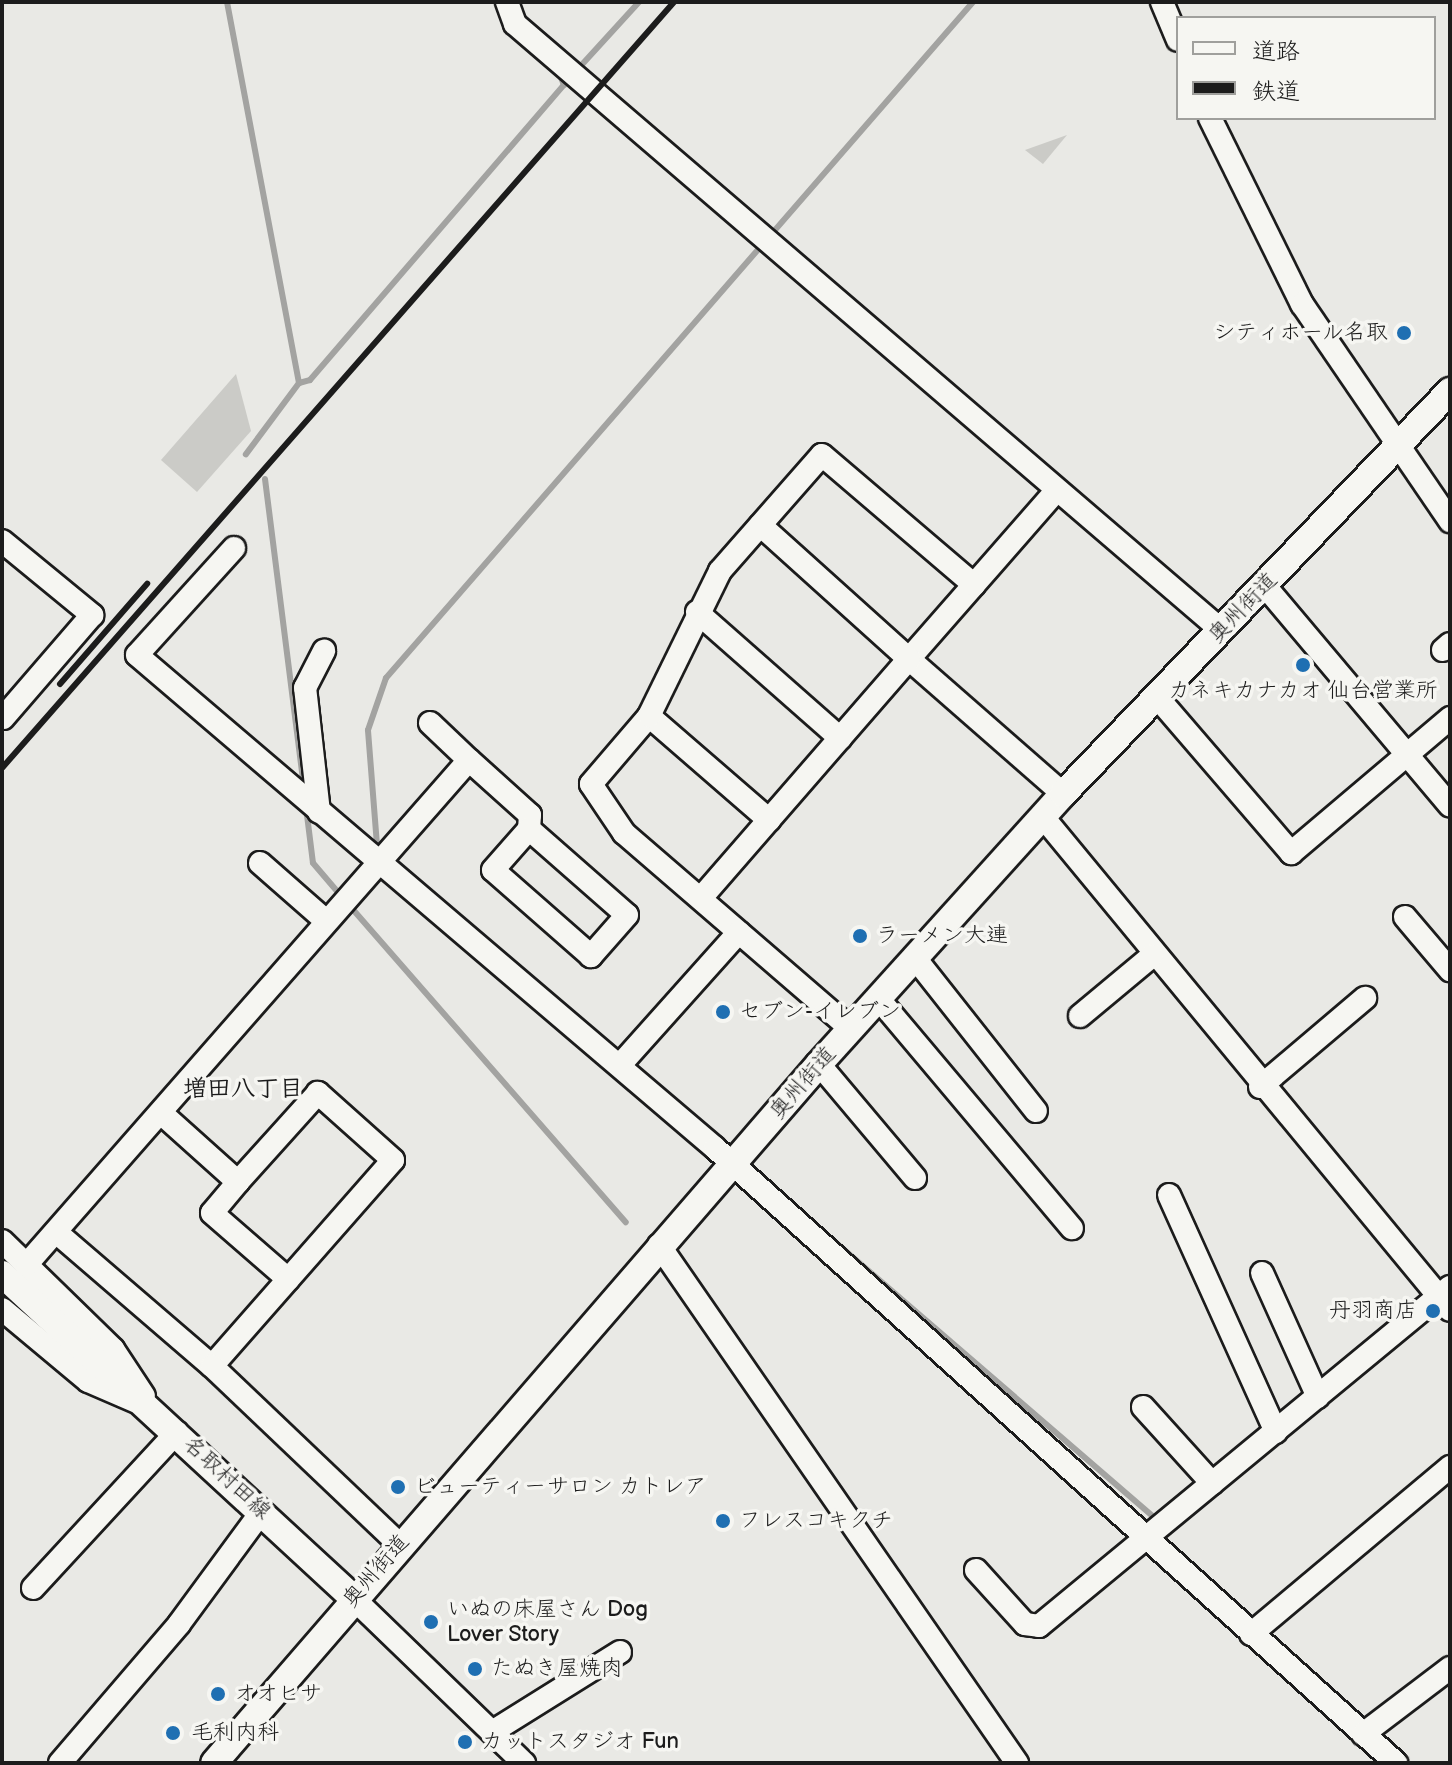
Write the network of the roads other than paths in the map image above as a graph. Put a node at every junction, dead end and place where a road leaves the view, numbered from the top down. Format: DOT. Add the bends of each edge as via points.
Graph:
graph roads {
  1 [pos="507,2"];
  2 [pos="1162,2"];
  3 [pos="1176,35"];
  4 [pos="1211,120"];
  5 [pos="1450,391"];
  6 [pos="1396,450"];
  7 [pos="1056,491"];
  8 [pos="1450,521"];
  9 [pos="760,525"];
  10 [pos="2,541"];
  11 [pos="234,548"];
  12 [pos="974,585"];
  13 [pos="1265,586"];
  14 [pos="697,612"];
  15 [pos="1221,630"];
  16 [pos="324,651"];
  17 [pos="909,659"];
  18 [pos="1157,697"];
  19 [pos="649,716"];
  20 [pos="2,718"];
  21 [pos="1450,718"];
  22 [pos="430,723"];
  23 [pos="840,738"];
  24 [pos="1406,754"];
  25 [pos="469,760"];
  26 [pos="1063,794"];
  27 [pos="309,805"];
  28 [pos="1450,806"];
  29 [pos="1043,817"];
  30 [pos="769,820"];
  31 [pos="529,829"];
  32 [pos="378,860"];
  33 [pos="260,863"];
  34 [pos="701,898"];
  35 [pos="1405,917"];
  36 [pos="326,921"];
  37 [pos="739,932"];
  38 [pos="1152,956"];
  39 [pos="915,958"];
  40 [pos="1450,970"];
  41 [pos="878,998"];
  42 [pos="1365,998"];
  43 [pos="1080,1016"];
  44 [pos="851,1029"];
  45 [pos="819,1064"];
  46 [pos="620,1065"];
  47 [pos="1260,1087"];
  48 [pos="1036,1111"];
  49 [pos="161,1113"];
  50 [pos="732,1165"];
  51 [pos="915,1178"];
  52 [pos="238,1182"];
  53 [pos="1169,1195"];
  54 [pos="1072,1228"];
  55 [pos="56,1232"];
  56 [pos="2,1241"];
  57 [pos="659,1245"];
  58 [pos="27,1264"];
  59 [pos="1262,1273"];
  60 [pos="2,1274"];
  61 [pos="288,1279"];
  62 [pos="1445,1298"];
  63 [pos="2,1309"];
  64 [pos="212,1366"];
  65 [pos="1318,1397"];
  66 [pos="151,1407"];
  67 [pos="1143,1407"];
  68 [pos="177,1432"];
  69 [pos="1276,1432"];
  70 [pos="1450,1467"];
  71 [pos="1212,1483"];
  72 [pos="262,1511"];
  73 [pos="1143,1538"];
  74 [pos="399,1544"];
  75 [pos="976,1570"];
  76 [pos="33,1588"];
  77 [pos="353,1598"];
  78 [pos="1251,1634"];
  79 [pos="620,1652"];
  80 [pos="1450,1668"];
  81 [pos="492,1732"];
  82 [pos="1363,1734"];
  83 [pos="60,1763"];
  84 [pos="214,1763"];
  85 [pos="524,1763"];
  86 [pos="1017,1763"];
  87 [pos="1396,1763"];
  1 -- 7 [label="street" via="515,24"];
  2 -- 3 [label="street"];
  4 -- 6 [label="street" via="1302,304"];
  5 -- 6 [label="main road, 奥州街道"];
  6 -- 8 [label="street"];
  6 -- 13 [label="main road, 奥州街道"];
  7 -- 12 [label="street"];
  7 -- 15 [label="street"];
  9 -- 12 [label="street" via="822,455"];
  9 -- 14 [label="street" via="720,571"];
  9 -- 17 [label="street"];
  10 -- 20 [label="street" via="92,615"];
  11 -- 27 [label="street" via="137,655"];
  12 -- 17 [label="street"];
  13 -- 15 [label="main road, 奥州街道"];
  13 -- 24 [label="street"];
  14 -- 19 [label="street"];
  14 -- 23 [label="street"];
  15 -- 18 [label="main road, 奥州街道"];
  16 -- 27 [label="street" via="305,688"];
  17 -- 23 [label="street"];
  17 -- 26 [label="street"];
  18 -- 24 [label="street" via="1291,853"];
  18 -- 26 [label="main road, 奥州街道"];
  19 -- 30 [label="street"];
  19 -- 34 [label="street" via="591,784 624,833"];
  21 -- 24 [label="street"];
  22 -- 25 [label="street"];
  23 -- 30 [label="street"];
  24 -- 28 [label="street"];
  25 -- 31 [label="street" via="530,815"];
  25 -- 32 [label="street"];
  26 -- 29 [label="main road, 奥州街道"];
  27 -- 32 [label="street"];
  29 -- 38 [label="street"];
  29 -- 39 [label="main road, 奥州街道"];
  30 -- 34 [label="street"];
  31 -- 31 [label="street" via="627,915 591,956 493,870"];
  32 -- 36 [label="street"];
  32 -- 46 [label="street"];
  33 -- 36 [label="street"];
  34 -- 37 [label="street"];
  35 -- 40 [label="street"];
  36 -- 49 [label="street"];
  37 -- 44 [label="street"];
  37 -- 46 [label="street"];
  38 -- 43 [label="street"];
  38 -- 47 [label="street"];
  39 -- 41 [label="main road, 奥州街道"];
  39 -- 48 [label="street"];
  41 -- 44 [label="main road, 奥州街道"];
  41 -- 54 [label="street"];
  42 -- 47 [label="street"];
  44 -- 45 [label="main road, 奥州街道"];
  45 -- 50 [label="main road, 奥州街道"];
  45 -- 51 [label="street"];
  46 -- 50 [label="street"];
  47 -- 62 [label="street"];
  49 -- 52 [label="street"];
  49 -- 55 [label="street"];
  50 -- 57 [label="main road, 奥州街道"];
  50 -- 73 [label="street"];
  52 -- 61 [label="street" via="212,1213"];
  52 -- 61 [label="street" via="318,1093 393,1160"];
  53 -- 69 [label="street"];
  55 -- 58 [label="street"];
  55 -- 64 [label="street"];
  56 -- 58 [label="street"];
  57 -- 74 [label="main road, 奥州街道"];
  57 -- 86 [label="street"];
  58 -- 66 [label="street" via="113,1349"];
  59 -- 65 [label="street"];
  60 -- 66 [label="main road, 名取村田線"];
  61 -- 64 [label="street"];
  62 -- 65 [label="street"];
  63 -- 66 [label="street" via="88,1381"];
  64 -- 74 [label="street"];
  65 -- 69 [label="street"];
  66 -- 68 [label="main road, 名取村田線"];
  67 -- 71 [label="street"];
  68 -- 72 [label="main road, 名取村田線"];
  68 -- 76 [label="street"];
  69 -- 71 [label="street"];
  70 -- 78 [label="street"];
  71 -- 73 [label="street"];
  72 -- 77 [label="main road, 名取村田線"];
  72 -- 83 [label="street" via="179,1624"];
  73 -- 75 [label="street" via="1039,1626 1025,1624"];
  73 -- 78 [label="street"];
  74 -- 77 [label="main road, 奥州街道"];
  77 -- 81 [label="street"];
  77 -- 84 [label="main road, 奥州街道"];
  78 -- 82 [label="street"];
  79 -- 81 [label="street"];
  80 -- 82 [label="street"];
  81 -- 85 [label="street"];
  82 -- 87 [label="street"];
}
